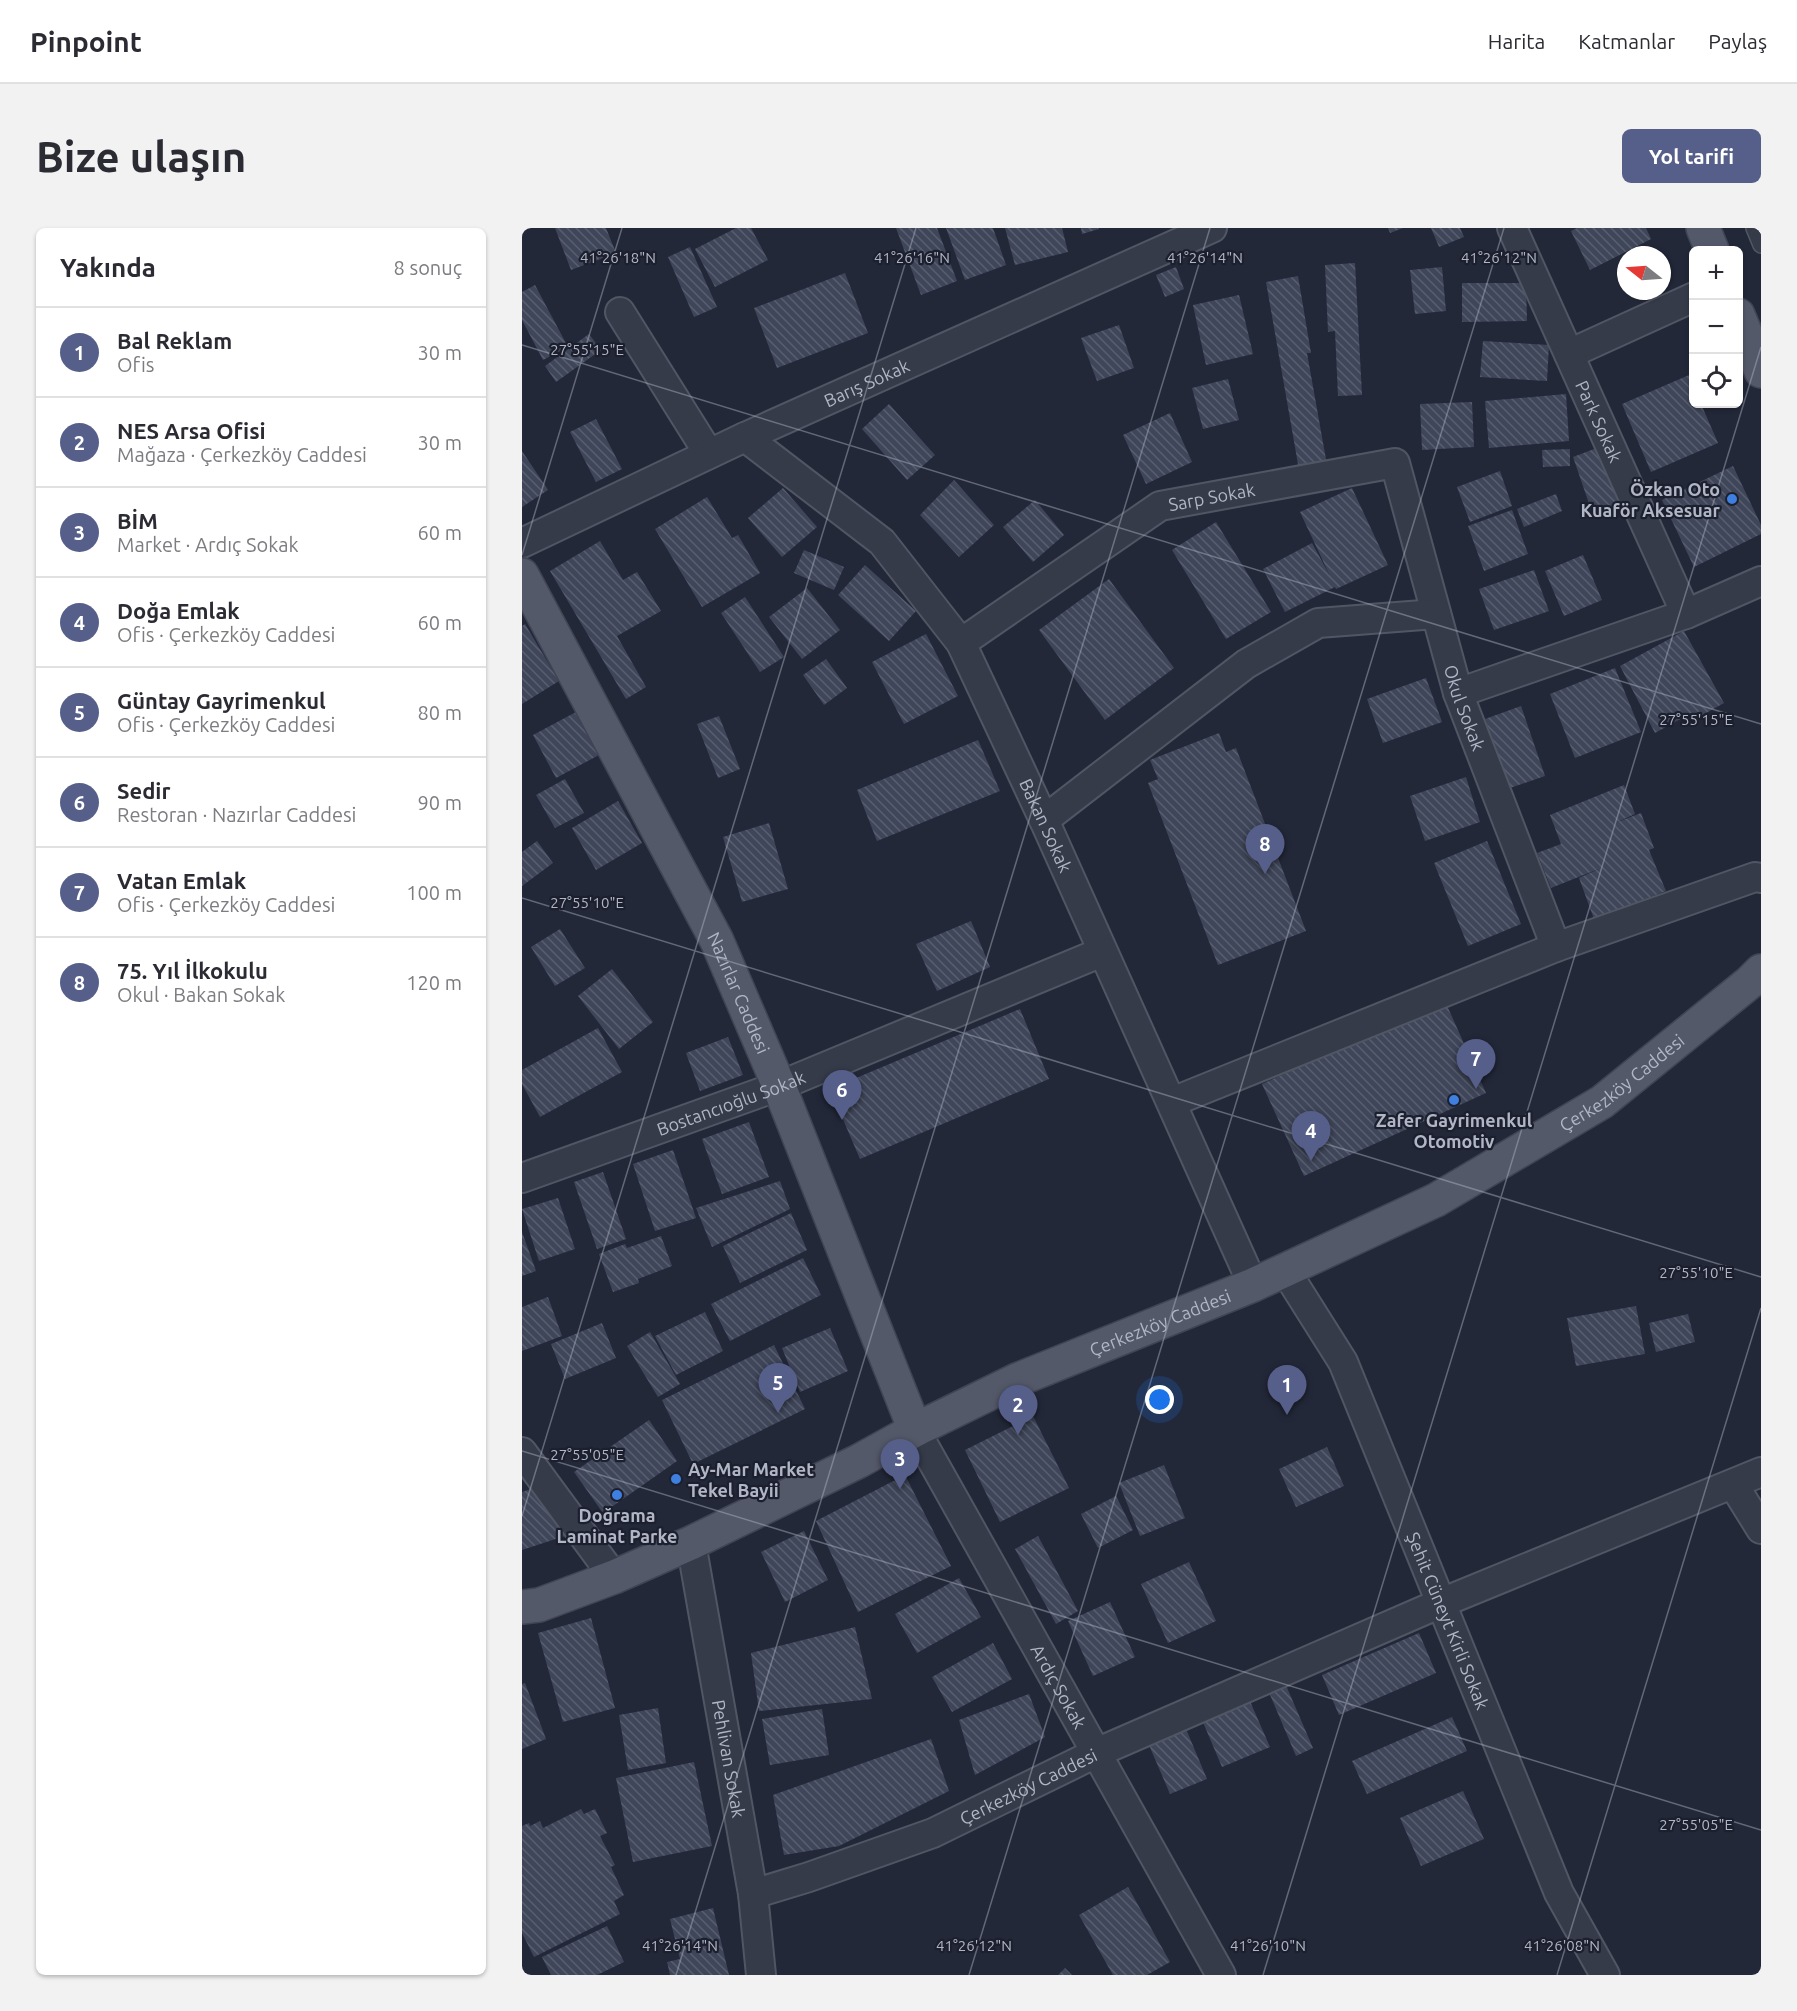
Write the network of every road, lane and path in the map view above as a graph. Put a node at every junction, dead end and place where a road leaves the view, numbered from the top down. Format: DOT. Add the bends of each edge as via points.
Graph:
graph roads {
  1 [pos="1212,228"];
  2 [pos="1512,228"];
  3 [pos="1703,228"];
  4 [pos="1754,228"];
  5 [pos="1761,245"];
  6 [pos="1710,246"];
  7 [pos="1689,299"];
  8 [pos="620,312"];
  9 [pos="1743,327"];
  10 [pos="1569,354"];
  11 [pos="1761,371"];
  12 [pos="745,437"];
  13 [pos="709,454"];
  14 [pos="1395,463"];
  15 [pos="522,543"];
  16 [pos="522,575"];
  17 [pos="1761,580"];
  18 [pos="1436,614"];
  19 [pos="1686,614"];
  20 [pos="961,643"];
  21 [pos="1458,693"];
  22 [pos="1044,820"];
  23 [pos="1761,878"];
  24 [pos="1556,947"];
  25 [pos="1102,952"];
  26 [pos="1758,983"];
  27 [pos="779,1086"];
  28 [pos="1172,1102"];
  29 [pos="522,1178"];
  30 [pos="1285,1270"];
  31 [pos="1253,1285"];
  32 [pos="915,1430"];
  33 [pos="522,1452"];
  34 [pos="1761,1472"];
  35 [pos="1733,1484"];
  36 [pos="1761,1528"];
  37 [pos="692,1543"];
  38 [pos="614,1576"];
  39 [pos="1441,1603"];
  40 [pos="522,1607"];
  41 [pos="1096,1753"];
  42 [pos="753,1894"];
  43 [pos="760,1975"];
  44 [pos="1221,1975"];
  45 [pos="1605,1975"];
  1 -- 12 [label="street, Barış Sokak"];
  2 -- 10 [label="street, Park Sokak"];
  3 -- 6 [label="main road"];
  4 -- 5 [label="lane"];
  7 -- 10 [label="street"];
  8 -- 13 [label="street"];
  9 -- 11 [label="main road"];
  10 -- 19 [label="street, Park Sokak"];
  12 -- 13 [label="street, Barış Sokak"];
  12 -- 20 [label="street, Bakan Sokak" via="882,542"];
  13 -- 15 [label="street, Barış Sokak"];
  14 -- 18 [label="street, Okul Sokak"];
  14 -- 20 [label="street, Sarp Sokak" via="1160,506"];
  16 -- 27 [label="main road, Nazırlar Caddesi" via="717,942"];
  17 -- 19 [label="street"];
  18 -- 21 [label="street, Okul Sokak"];
  18 -- 22 [label="street" via="1318,623 1246,664"];
  19 -- 21 [label="street"];
  20 -- 22 [label="street, Bakan Sokak"];
  21 -- 24 [label="street, Okul Sokak"];
  22 -- 25 [label="street, Bakan Sokak"];
  23 -- 24 [label="street"];
  24 -- 28 [label="street"];
  25 -- 27 [label="street, Bostancıoğlu Sokak"];
  25 -- 28 [label="street, Bakan Sokak"];
  26 -- 30 [label="main road, Çerkezköy Caddesi" via="1602,1102 1436,1200"];
  27 -- 29 [label="street, Bostancıoğlu Sokak"];
  27 -- 32 [label="main road, Nazırlar Caddesi"];
  28 -- 31 [label="street, Bakan Sokak"];
  30 -- 31 [label="main road, Çerkezköy Caddesi"];
  30 -- 39 [label="street, Şehit Cüneyt Kirli Sokak" via="1342,1362"];
  31 -- 32 [label="main road, Çerkezköy Caddesi" via="1017,1380"];
  32 -- 37 [label="main road, Çerkezköy Caddesi"];
  32 -- 41 [label="street, Ardıç Sokak"];
  33 -- 38 [label="street"];
  34 -- 35 [label="street, Çerkezköy Caddesi"];
  35 -- 36 [label="street"];
  35 -- 39 [label="street, Çerkezköy Caddesi"];
  37 -- 38 [label="main road, Çerkezköy Caddesi"];
  37 -- 42 [label="street, Pehlivan Sokak"];
  38 -- 40 [label="main road, Çerkezköy Caddesi" via="539,1605"];
  39 -- 41 [label="street, Çerkezköy Caddesi"];
  39 -- 45 [label="street, Şehit Cüneyt Kirli Sokak" via="1559,1893"];
  41 -- 42 [label="street, Çerkezköy Caddesi" via="933,1833"];
  41 -- 44 [label="street, Ardıç Sokak"];
  42 -- 43 [label="street, Pehlivan Sokak"];
}
